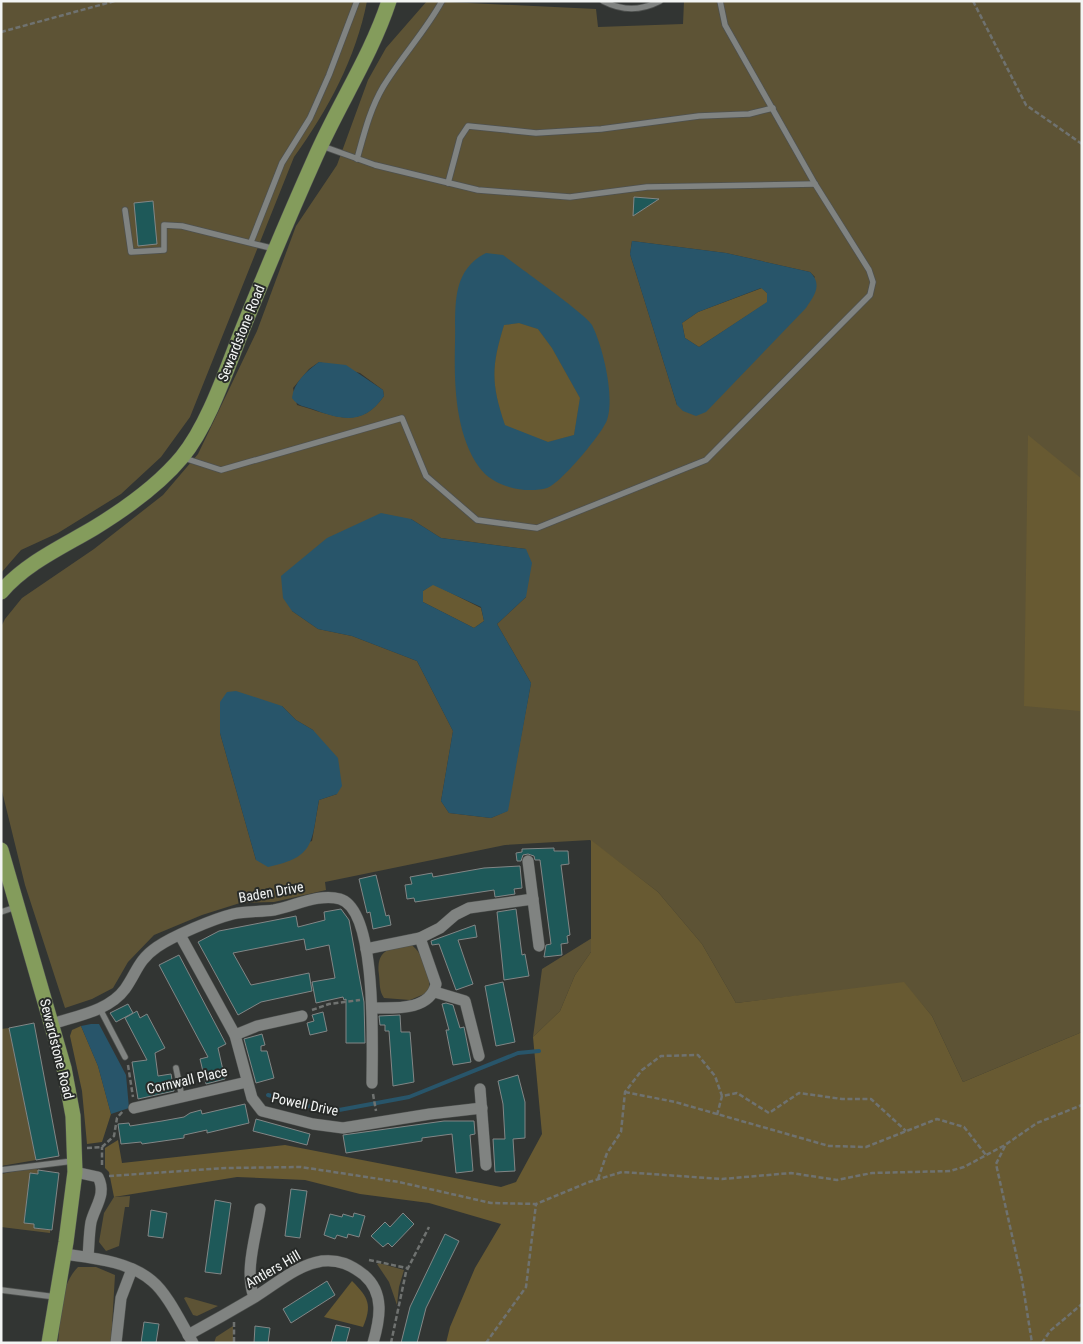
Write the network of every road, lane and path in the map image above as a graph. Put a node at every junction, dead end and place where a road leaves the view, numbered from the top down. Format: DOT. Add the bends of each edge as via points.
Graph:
graph roads {
  1 [pos="115,1"];
  2 [pos="357,1"];
  3 [pos="389,1"];
  4 [pos="442,1"];
  5 [pos="603,1"];
  6 [pos="660,1"];
  7 [pos="720,1"];
  8 [pos="973,1"];
  9 [pos="1,32"];
  10 [pos="773,108"];
  11 [pos="1082,144"];
  12 [pos="320,145"];
  13 [pos="357,159"];
  14 [pos="448,183"];
  15 [pos="815,184"];
  16 [pos="125,210"];
  17 [pos="251,242"];
  18 [pos="275,249"];
  19 [pos="182,457"];
  20 [pos="1,592"];
  21 [pos="1,850"];
  22 [pos="528,862"];
  23 [pos="533,899"];
  24 [pos="16,907"];
  25 [pos="1,912"];
  26 [pos="180,935"];
  27 [pos="420,938"];
  28 [pos="539,946"];
  29 [pos="366,949"];
  30 [pos="434,992"];
  31 [pos="372,1003"];
  32 [pos="100,1009"];
  33 [pos="302,1016"];
  34 [pos="52,1024"];
  35 [pos="234,1035"];
  36 [pos="479,1056"];
  37 [pos="125,1057"];
  38 [pos="176,1068"];
  39 [pos="247,1082"];
  40 [pos="372,1082"];
  41 [pos="480,1090"];
  42 [pos="625,1092"];
  43 [pos="373,1096"];
  44 [pos="722,1096"];
  45 [pos="182,1097"];
  46 [pos="1082,1105"];
  47 [pos="134,1108"];
  48 [pos="482,1108"];
  49 [pos="376,1111"];
  50 [pos="717,1115"];
  51 [pos="906,1131"];
  52 [pos="1006,1145"];
  53 [pos="102,1147"];
  54 [pos="986,1155"];
  55 [pos="75,1160"];
  56 [pos="486,1165"];
  57 [pos="1,1170"];
  58 [pos="98,1177"];
  59 [pos="598,1179"];
  60 [pos="536,1204"];
  61 [pos="260,1209"];
  62 [pos="429,1227"];
  63 [pos="64,1254"];
  64 [pos="88,1257"];
  65 [pos="369,1260"];
  66 [pos="407,1268"];
  67 [pos="132,1269"];
  68 [pos="1,1290"];
  69 [pos="58,1297"];
  70 [pos="254,1297"];
  71 [pos="1082,1304"];
  72 [pos="235,1324"];
  73 [pos="190,1339"];
  74 [pos="49,1343"];
  75 [pos="116,1343"];
  76 [pos="234,1343"];
  77 [pos="373,1343"];
  78 [pos="391,1343"];
  79 [pos="486,1343"];
  80 [pos="1032,1343"];
  81 [pos="1042,1343"];
  1 -- 9 [label="path"];
  2 -- 17 [label="lane" via="310,118 282,163"];
  3 -- 12 [label="main road, Sewardstone Road" via="364,62"];
  4 -- 13 [label="lane" via="383,86 370,113"];
  5 -- 6 [label="lane" via="628,10 646,8"];
  7 -- 10 [label="lane" via="725,25"];
  8 -- 11 [label="path" via="1026,105"];
  10 -- 14 [label="lane" via="749,114 536,133 468,126 460,138"];
  10 -- 15 [label="lane"];
  12 -- 13 [label="lane"];
  12 -- 18 [label="main road, Sewardstone Road"];
  13 -- 14 [label="lane"];
  14 -- 15 [label="lane" via="478,190 570,198 647,187"];
  15 -- 19 [label="lane" via="869,270 873,282 870,295 706,460 537,528 478,520 426,476 402,418 221,470"];
  16 -- 17 [label="lane" via="131,252 164,250 164,225"];
  17 -- 18 [label="lane"];
  18 -- 19 [label="main road, Sewardstone Road" via="221,384 195,438"];
  19 -- 20 [label="main road, Sewardstone Road" via="129,504 28,567"];
  21 -- 24 [label="main road, Sewardstone Road"];
  22 -- 23 [label="street"];
  23 -- 27 [label="street" via="469,908"];
  23 -- 28 [label="street"];
  24 -- 25 [label="lane"];
  24 -- 34 [label="main road, Sewardstone Road"];
  26 -- 29 [label="street, Baden Drive" via="232,914 273,910 325,897 342,899 350,905 357,915"];
  26 -- 32 [label="street, Baden Drive" via="158,946 141,960 125,989"];
  26 -- 35 [label="street, Powell Drive"];
  27 -- 29 [label="street"];
  27 -- 30 [label="street" via="436,984"];
  29 -- 31 [label="street, Baden Drive"];
  30 -- 31 [label="street" via="419,1004 398,1008"];
  30 -- 36 [label="street" via="465,1001"];
  31 -- 33 [label="path" via="329,1004"];
  31 -- 40 [label="street, Baden Drive"];
  32 -- 34 [label="street, Baden Drive"];
  32 -- 37 [label="lane"];
  33 -- 35 [label="street"];
  34 -- 55 [label="main road, Sewardstone Road" via="73,1116"];
  35 -- 39 [label="street, Powell Drive"];
  37 -- 47 [label="path" via="131,1076"];
  38 -- 45 [label="lane"];
  39 -- 45 [label="street, Cornwall Place"];
  39 -- 48 [label="street, Powell Drive" via="256,1105 262,1111 344,1128"];
  41 -- 48 [label="street"];
  42 -- 44 [label="path" via="642,1070 662,1056 698,1055 715,1076"];
  42 -- 50 [label="path" via="676,1102"];
  42 -- 59 [label="path" via="621,1132 607,1153"];
  43 -- 49 [label="path"];
  44 -- 50 [label="path"];
  44 -- 51 [label="path" via="737,1093 769,1113 799,1093 871,1100"];
  45 -- 47 [label="street, Cornwall Place"];
  46 -- 52 [label="path" via="1037,1123"];
  47 -- 53 [label="path" via="122,1111 117,1118 114,1136"];
  48 -- 56 [label="street"];
  50 -- 51 [label="path" via="829,1146 866,1147"];
  51 -- 54 [label="path" via="936,1119 964,1127"];
  52 -- 54 [label="path"];
  52 -- 80 [label="path" via="996,1164 1022,1280"];
  53 -- 55 [label="path"];
  53 -- 58 [label="path" via="102,1168"];
  54 -- 59 [label="path" via="950,1171 872,1173 838,1180 791,1173 722,1179 622,1172"];
  55 -- 57 [label="lane"];
  55 -- 58 [label="street"];
  55 -- 63 [label="main road, Sewardstone Road"];
  58 -- 60 [label="path" via="226,1168 301,1167 399,1182 491,1203"];
  58 -- 64 [label="street" via="102,1192 91,1221"];
  59 -- 60 [label="path"];
  60 -- 79 [label="path" via="526,1287"];
  61 -- 70 [label="street" via="250,1272"];
  62 -- 66 [label="path"];
  63 -- 64 [label="street"];
  63 -- 69 [label="main road, Sewardstone Road"];
  64 -- 67 [label="street"];
  65 -- 66 [label="path"];
  66 -- 78 [label="path"];
  67 -- 73 [label="street" via="159,1289"];
  67 -- 75 [label="street" via="122,1298"];
  68 -- 69 [label="lane"];
  69 -- 74 [label="main road, Sewardstone Road"];
  70 -- 73 [label="street, Antlers Hill"];
  70 -- 77 [label="street, Antlers Hill" via="311,1264 324,1261 348,1264 367,1278 378,1298 380,1312"];
  71 -- 81 [label="path" via="1050,1331"];
  72 -- 76 [label="path"];
}
